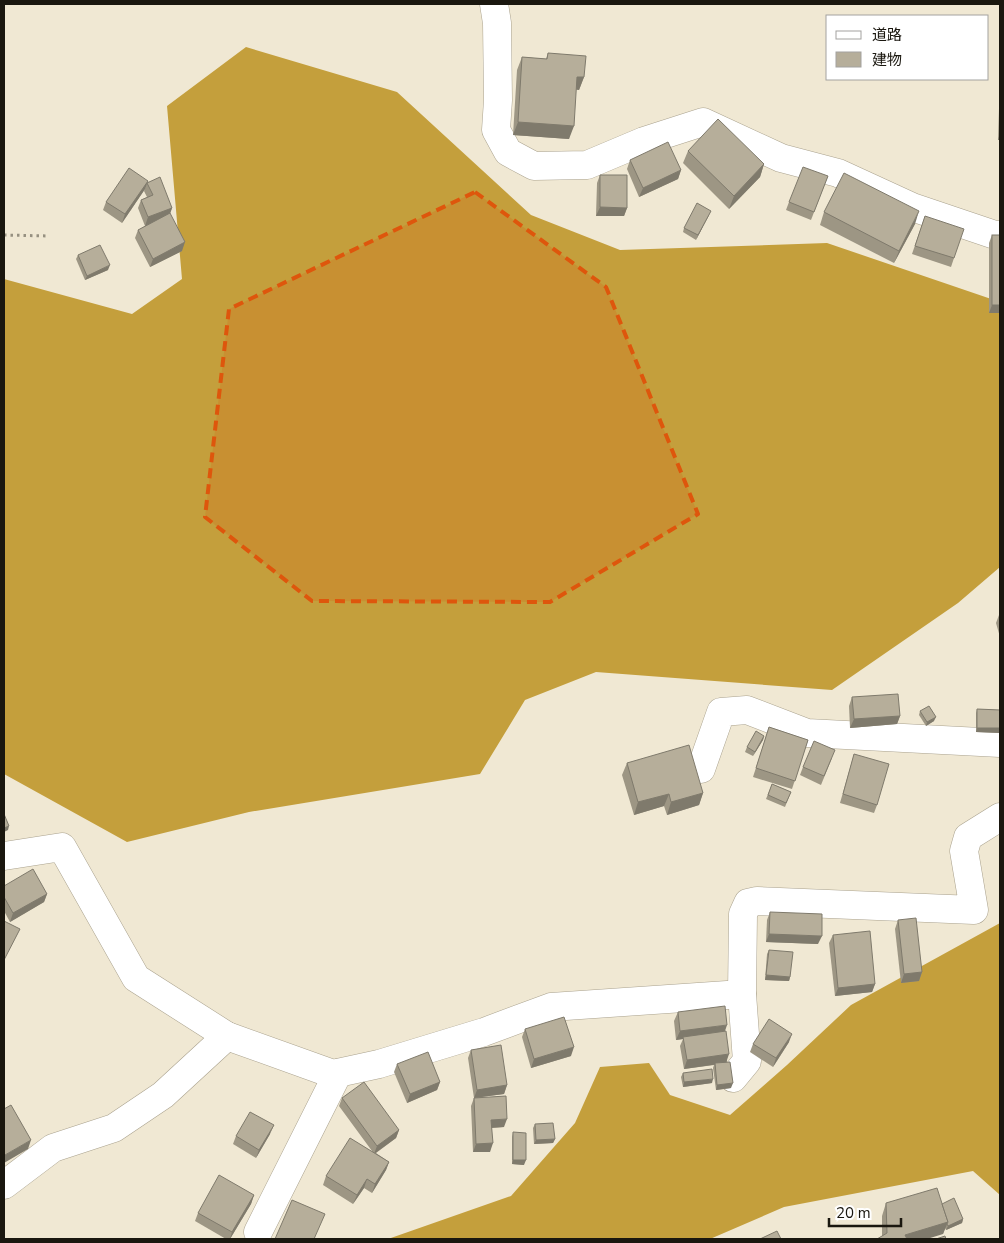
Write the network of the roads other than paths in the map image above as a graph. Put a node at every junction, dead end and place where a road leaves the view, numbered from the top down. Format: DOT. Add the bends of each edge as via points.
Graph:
graph roads {
  1 [pos="494,4"];
  2 [pos="1000,235"];
  3 [pos="1000,743"];
  4 [pos="701,770"];
  5 [pos="1000,817"];
  6 [pos="4,856"];
  7 [pos="742,994"];
  8 [pos="227,1036"];
  9 [pos="338,1073"];
  10 [pos="733,1078"];
  11 [pos="4,1185"];
  12 [pos="258,1232"];
  1 -- 2 [label="street" via="497,23 496,130 508,152 534,166 587,165 644,141 703,122 781,158 838,174 912,207"];
  3 -- 4 [label="street" via="807,733 747,710 721,712"];
  5 -- 7 [label="street" via="968,837 964,851 974,910 748,903 743,914"];
  6 -- 8 [label="street" via="62,847 136,978"];
  7 -- 9 [label="street" via="551,1007 484,1032"];
  7 -- 10 [label="street" via="747,1062"];
  8 -- 9 [label="street" via="333,1074"];
  8 -- 11 [label="street" via="163,1095 114,1128 53,1148"];
  9 -- 12 [label="street"];
}
